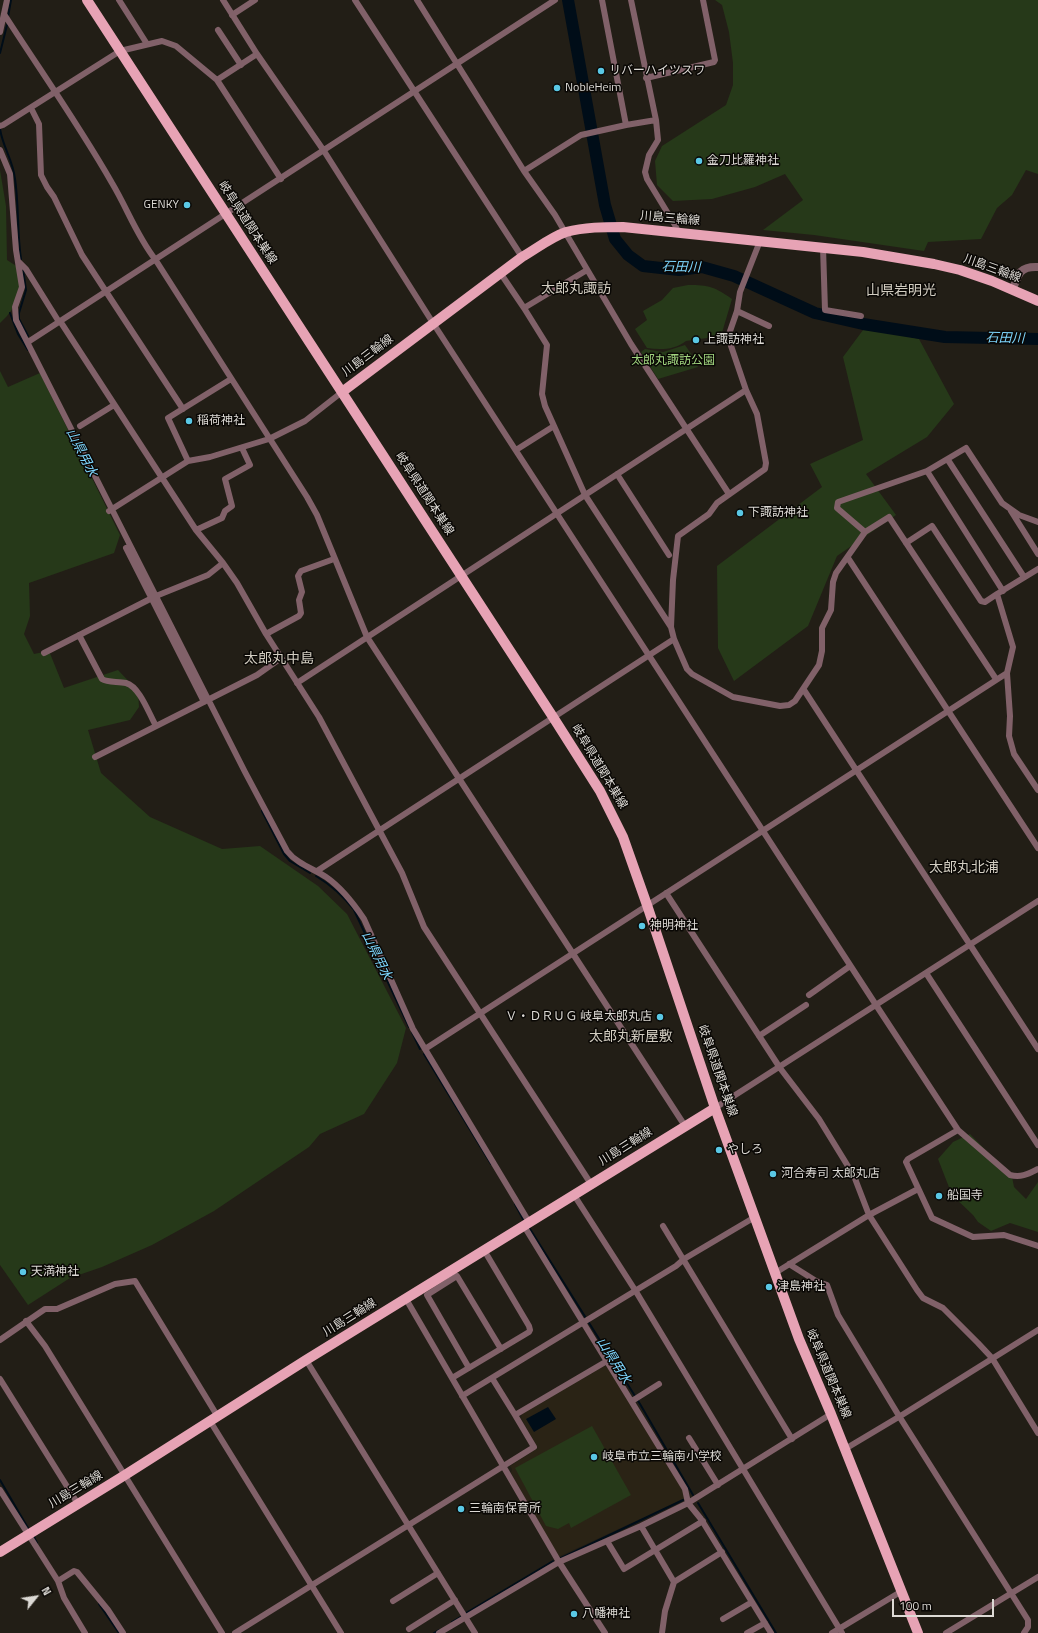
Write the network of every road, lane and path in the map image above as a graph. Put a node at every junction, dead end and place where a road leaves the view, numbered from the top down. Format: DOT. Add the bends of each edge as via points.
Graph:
graph roads {
  1 [pos="7,0"];
  2 [pos="87,0"];
  3 [pos="119,0"];
  4 [pos="223,0"];
  5 [pos="255,0"];
  6 [pos="355,0"];
  7 [pos="417,0"];
  8 [pos="555,0"];
  9 [pos="602,0"];
  10 [pos="631,0"];
  11 [pos="703,0"];
  12 [pos="4,14"];
  13 [pos="232,14"];
  14 [pos="218,30"];
  15 [pos="0,32"];
  16 [pos="147,44"];
  17 [pos="120,51"];
  18 [pos="257,54"];
  19 [pos="457,63"];
  20 [pos="241,64"];
  21 [pos="646,78"];
  22 [pos="217,80"];
  23 [pos="414,91"];
  24 [pos="54,93"];
  25 [pos="31,108"];
  26 [pos="656,120"];
  27 [pos="626,124"];
  28 [pos="0,126"];
  29 [pos="0,150"];
  30 [pos="324,151"];
  31 [pos="524,171"];
  32 [pos="280,179"];
  33 [pos="225,214"];
  34 [pos="678,232"];
  35 [pos="565,233"];
  36 [pos="760,241"];
  37 [pos="823,247"];
  38 [pos="522,257"];
  39 [pos="155,259"];
  40 [pos="18,261"];
  41 [pos="1038,266"];
  42 [pos="587,270"];
  43 [pos="501,274"];
  44 [pos="1013,289"];
  45 [pos="105,292"];
  46 [pos="1038,301"];
  47 [pos="524,308"];
  48 [pos="737,311"];
  49 [pos="862,316"];
  50 [pos="59,321"];
  51 [pos="433,323"];
  52 [pos="769,326"];
  53 [pos="28,342"];
  54 [pos="231,379"];
  55 [pos="746,390"];
  56 [pos="342,392"];
  57 [pos="114,405"];
  58 [pos="183,409"];
  59 [pos="80,426"];
  60 [pos="554,426"];
  61 [pos="686,429"];
  62 [pos="269,439"];
  63 [pos="242,448"];
  64 [pos="516,450"];
  65 [pos="948,460"];
  66 [pos="188,461"];
  67 [pos="927,471"];
  68 [pos="617,474"];
  69 [pos="161,478"];
  70 [pos="585,494"];
  71 [pos="729,494"];
  72 [pos="111,510"];
  73 [pos="1010,510"];
  74 [pos="557,513"];
  75 [pos="1038,522"];
  76 [pos="196,530"];
  77 [pos="865,532"];
  78 [pos="906,543"];
  79 [pos="126,548"];
  80 [pos="1038,554"];
  81 [pos="669,556"];
  82 [pos="848,558"];
  83 [pos="334,559"];
  84 [pos="223,564"];
  85 [pos="1038,569"];
  86 [pos="462,576"];
  87 [pos="1024,578"];
  88 [pos="1000,592"];
  89 [pos="154,597"];
  90 [pos="671,626"];
  91 [pos="266,634"];
  92 [pos="79,635"];
  93 [pos="367,637"];
  94 [pos="674,639"];
  95 [pos="44,653"];
  96 [pos="649,655"];
  97 [pos="281,658"];
  98 [pos="1007,673"];
  99 [pos="996,679"];
  100 [pos="297,683"];
  101 [pos="804,690"];
  102 [pos="206,700"];
  103 [pos="948,710"];
  104 [pos="553,717"];
  105 [pos="156,726"];
  106 [pos="95,757"];
  107 [pos="856,770"];
  108 [pos="460,779"];
  109 [pos="1038,790"];
  110 [pos="379,831"];
  111 [pos="763,831"];
  112 [pos="1038,848"];
  113 [pos="317,871"];
  114 [pos="666,893"];
  115 [pos="1038,901"];
  116 [pos="647,905"];
  117 [pos="970,945"];
  118 [pos="573,954"];
  119 [pos="850,966"];
  120 [pos="926,973"];
  121 [pos="809,995"];
  122 [pos="806,1005"];
  123 [pos="876,1006"];
  124 [pos="481,1014"];
  125 [pos="759,1036"];
  126 [pos="425,1049"];
  127 [pos="1038,1049"];
  128 [pos="780,1068"];
  129 [pos="715,1108"];
  130 [pos="685,1126"];
  131 [pos="958,1130"];
  132 [pos="1038,1145"];
  133 [pos="1038,1169"];
  134 [pos="591,1184"];
  135 [pos="918,1189"];
  136 [pos="574,1195"];
  137 [pos="869,1215"];
  138 [pos="755,1217"];
  139 [pos="526,1224"];
  140 [pos="663,1226"];
  141 [pos="1038,1246"];
  142 [pos="484,1250"];
  143 [pos="684,1259"];
  144 [pos="789,1264"];
  145 [pos="775,1273"];
  146 [pos="635,1290"];
  147 [pos="406,1299"];
  148 [pos="586,1320"];
  149 [pos="26,1321"];
  150 [pos="1038,1330"];
  151 [pos="0,1340"];
  152 [pos="501,1349"];
  153 [pos="992,1358"];
  154 [pos="306,1360"];
  155 [pos="607,1361"];
  156 [pos="469,1368"];
  157 [pos="0,1378"];
  158 [pos="452,1378"];
  159 [pos="492,1378"];
  160 [pos="659,1384"];
  161 [pos="462,1396"];
  162 [pos="632,1400"];
  163 [pos="831,1414"];
  164 [pos="515,1415"];
  165 [pos="899,1416"];
  166 [pos="214,1419"];
  167 [pos="1038,1433"];
  168 [pos="689,1438"];
  169 [pos="792,1439"];
  170 [pos="845,1449"];
  171 [pos="503,1465"];
  172 [pos="742,1470"];
  173 [pos="125,1475"];
  174 [pos="718,1484"];
  175 [pos="0,1490"];
  176 [pos="688,1503"];
  177 [pos="78,1504"];
  178 [pos="703,1521"];
  179 [pos="409,1525"];
  180 [pos="641,1526"];
  181 [pos="28,1534"];
  182 [pos="608,1540"];
  183 [pos="655,1550"];
  184 [pos="0,1552"];
  185 [pos="722,1552"];
  186 [pos="559,1562"];
  187 [pos="438,1572"];
  188 [pos="1038,1577"];
  189 [pos="58,1581"];
  190 [pos="674,1582"];
  191 [pos="311,1586"];
  192 [pos="902,1591"];
  193 [pos="1011,1593"];
  194 [pos="455,1600"];
  195 [pos="393,1601"];
  196 [pos="752,1602"];
  197 [pos="465,1617"];
  198 [pos="722,1619"];
  199 [pos="765,1623"];
  200 [pos="409,1629"];
  201 [pos="841,1631"];
  202 [pos="85,1633"];
  203 [pos="123,1633"];
  204 [pos="222,1633"];
  205 [pos="235,1633"];
  206 [pos="341,1633"];
  207 [pos="439,1633"];
  208 [pos="475,1633"];
  209 [pos="605,1633"];
  210 [pos="662,1633"];
  211 [pos="747,1633"];
  212 [pos="771,1633"];
  213 [pos="832,1633"];
  214 [pos="918,1633"];
  215 [pos="946,1633"];
  216 [pos="1024,1633"];
  1 -- 12 [label="street"];
  2 -- 17 [label="main road, 岐阜県道関本巣線"];
  3 -- 16 [label="street"];
  4 -- 13 [label="street"];
  5 -- 13 [label="street"];
  6 -- 23 [label="street"];
  7 -- 19 [label="street"];
  8 -- 19 [label="street"];
  9 -- 27 [label="street"];
  10 -- 21 [label="street"];
  11 -- 21 [label="street" via="714,62"];
  12 -- 15 [label="street"];
  12 -- 24 [label="street"];
  13 -- 18 [label="street"];
  14 -- 20 [label="street"];
  16 -- 17 [label="street"];
  16 -- 22 [label="street" via="162,40 170,42"];
  17 -- 24 [label="street"];
  17 -- 33 [label="main road, 岐阜県道関本巣線"];
  18 -- 20 [label="street"];
  18 -- 30 [label="street"];
  19 -- 23 [label="street"];
  19 -- 31 [label="street"];
  20 -- 22 [label="street"];
  21 -- 26 [label="street"];
  22 -- 32 [label="street"];
  23 -- 30 [label="street"];
  23 -- 38 [label="street"];
  24 -- 25 [label="street"];
  24 -- 39 [label="street" via="112,184 142,244"];
  25 -- 28 [label="street"];
  25 -- 45 [label="street" via="39,124 42,174 47,187 82,255"];
  26 -- 27 [label="street"];
  26 -- 34 [label="street" via="658,140 649,155 647,179"];
  27 -- 31 [label="street" via="581,135"];
  29 -- 40 [label="street" via="10,174"];
  30 -- 32 [label="street"];
  30 -- 51 [label="street"];
  31 -- 35 [label="street"];
  32 -- 33 [label="street"];
  33 -- 39 [label="street"];
  33 -- 56 [label="main road, 岐阜県道関本巣線"];
  34 -- 35 [label="main road, 川島三輪線" via="602,227"];
  34 -- 36 [label="main road, 川島三輪線"];
  35 -- 38 [label="main road, 川島三輪線"];
  35 -- 42 [label="street"];
  36 -- 37 [label="main road, 川島三輪線"];
  36 -- 48 [label="street" via="740,292"];
  37 -- 44 [label="main road, 川島三輪線" via="934,264 960,270"];
  37 -- 49 [label="street" via="825,310"];
  38 -- 43 [label="main road, 川島三輪線"];
  39 -- 45 [label="street"];
  39 -- 54 [label="street"];
  40 -- 50 [label="street" via="26,269"];
  40 -- 53 [label="street" via="22,288 15,314"];
  41 -- 44 [label="street" via="1023,269 1018,274"];
  42 -- 47 [label="street"];
  42 -- 61 [label="street"];
  43 -- 47 [label="street"];
  43 -- 51 [label="main road, 川島三輪線"];
  44 -- 46 [label="main road, 川島三輪線"];
  45 -- 50 [label="street"];
  45 -- 58 [label="street"];
  47 -- 60 [label="street" via="547,345 542,394"];
  48 -- 52 [label="street"];
  48 -- 55 [label="street" via="728,337"];
  50 -- 53 [label="street"];
  50 -- 57 [label="street"];
  51 -- 56 [label="main road, 川島三輪線"];
  51 -- 64 [label="street"];
  53 -- 72 [label="street"];
  54 -- 58 [label="street"];
  54 -- 62 [label="street"];
  55 -- 61 [label="street"];
  55 -- 71 [label="street" via="757,414 766,463 765,469"];
  56 -- 62 [label="street" via="305,421"];
  56 -- 86 [label="main road, 岐阜県道関本巣線"];
  57 -- 59 [label="street"];
  57 -- 69 [label="street"];
  58 -- 66 [label="street" via="168,418"];
  60 -- 64 [label="street"];
  60 -- 70 [label="street"];
  61 -- 68 [label="street"];
  61 -- 71 [label="street"];
  62 -- 63 [label="street"];
  62 -- 83 [label="street" via="314,509"];
  63 -- 66 [label="street"];
  63 -- 76 [label="street" via="250,465 225,478 232,506 225,511 222,518"];
  64 -- 74 [label="street"];
  65 -- 67 [label="street"];
  65 -- 73 [label="street" via="966,448 1002,503"];
  65 -- 87 [label="street"];
  66 -- 69 [label="street"];
  67 -- 77 [label="street" via="838,502 837,508"];
  67 -- 88 [label="street"];
  68 -- 70 [label="street"];
  68 -- 81 [label="street"];
  69 -- 72 [label="street"];
  69 -- 76 [label="street"];
  70 -- 74 [label="street"];
  70 -- 90 [label="street"];
  71 -- 90 [label="street" via="717,503 709,514 678,536"];
  72 -- 89 [label="street"];
  73 -- 75 [label="street"];
  73 -- 80 [label="street"];
  74 -- 86 [label="street"];
  74 -- 96 [label="street"];
  76 -- 84 [label="street"];
  77 -- 78 [label="street" via="889,516"];
  77 -- 82 [label="street"];
  78 -- 88 [label="street" via="932,526 981,600 985,602"];
  78 -- 99 [label="street"];
  79 -- 89 [label="street"];
  82 -- 101 [label="street" via="836,573 831,610 822,628 819,665"];
  82 -- 103 [label="street"];
  83 -- 91 [label="street" via="301,571 298,576 302,592 299,616"];
  83 -- 93 [label="street"];
  84 -- 89 [label="street" via="208,575"];
  84 -- 91 [label="street"];
  85 -- 87 [label="street"];
  86 -- 93 [label="street"];
  86 -- 104 [label="main road, 岐阜県道関本巣線"];
  87 -- 88 [label="street"];
  88 -- 98 [label="street" via="1013,647"];
  89 -- 92 [label="street"];
  89 -- 102 [label="street"];
  90 -- 94 [label="street"];
  91 -- 97 [label="street"];
  92 -- 95 [label="street"];
  92 -- 105 [label="street" via="102,679 105,682 128,684 134,688"];
  93 -- 100 [label="street"];
  93 -- 108 [label="street"];
  94 -- 96 [label="street"];
  94 -- 101 [label="street" via="687,669 692,674 733,697 780,706 795,701"];
  96 -- 104 [label="street"];
  96 -- 111 [label="street"];
  97 -- 100 [label="street"];
  97 -- 102 [label="street" via="257,675"];
  98 -- 99 [label="street"];
  98 -- 109 [label="street" via="1009,736 1014,754"];
  99 -- 103 [label="street"];
  100 -- 110 [label="street" via="319,717"];
  101 -- 107 [label="street"];
  102 -- 105 [label="street"];
  102 -- 113 [label="street" via="287,851 292,858"];
  103 -- 107 [label="street"];
  103 -- 112 [label="street"];
  104 -- 108 [label="street"];
  104 -- 116 [label="main road, 岐阜県道関本巣線" via="615,819"];
  105 -- 106 [label="street"];
  107 -- 111 [label="street"];
  107 -- 117 [label="street"];
  108 -- 110 [label="street"];
  108 -- 118 [label="street"];
  110 -- 113 [label="street"];
  110 -- 124 [label="street" via="402,873 424,927"];
  111 -- 114 [label="street"];
  111 -- 119 [label="street"];
  113 -- 126 [label="street" via="328,878 350,900 364,920 403,1008"];
  114 -- 116 [label="street"];
  114 -- 125 [label="street"];
  115 -- 117 [label="street"];
  116 -- 118 [label="street"];
  116 -- 129 [label="main road, 岐阜県道関本巣線"];
  117 -- 120 [label="street"];
  117 -- 127 [label="street"];
  118 -- 124 [label="street"];
  118 -- 130 [label="street"];
  119 -- 121 [label="street"];
  119 -- 123 [label="street"];
  120 -- 123 [label="street"];
  120 -- 132 [label="street"];
  122 -- 125 [label="street"];
  123 -- 128 [label="street"];
  123 -- 131 [label="street"];
  124 -- 126 [label="street"];
  124 -- 134 [label="street"];
  125 -- 128 [label="street"];
  126 -- 139 [label="street"];
  128 -- 129 [label="street"];
  128 -- 137 [label="street" via="819,1119 854,1176"];
  129 -- 130 [label="main road, 川島三輪線"];
  129 -- 138 [label="main road, 岐阜県道関本巣線"];
  130 -- 134 [label="main road, 川島三輪線"];
  131 -- 133 [label="street" via="1010,1174 1017,1177"];
  131 -- 135 [label="street" via="908,1159 907,1166"];
  134 -- 136 [label="main road, 川島三輪線"];
  135 -- 137 [label="street"];
  135 -- 141 [label="street" via="932,1218 973,1237 1004,1235"];
  136 -- 139 [label="main road, 川島三輪線"];
  136 -- 146 [label="street"];
  137 -- 144 [label="street"];
  137 -- 153 [label="street" via="923,1298 943,1308"];
  138 -- 143 [label="street"];
  138 -- 145 [label="main road, 岐阜県道関本巣線"];
  139 -- 142 [label="main road, 川島三輪線"];
  139 -- 148 [label="street"];
  140 -- 143 [label="street"];
  142 -- 147 [label="main road, 川島三輪線"];
  142 -- 152 [label="street" via="530,1330"];
  143 -- 146 [label="street"];
  143 -- 169 [label="street"];
  144 -- 145 [label="street"];
  144 -- 165 [label="street" via="827,1286 838,1316"];
  145 -- 163 [label="main road, 岐阜県道関本巣線" via="799,1339"];
  146 -- 148 [label="street"];
  146 -- 172 [label="street"];
  147 -- 154 [label="main road, 川島三輪線"];
  147 -- 158 [label="street"];
  148 -- 155 [label="street"];
  148 -- 159 [label="street"];
  149 -- 151 [label="street"];
  149 -- 166 [label="street" via="45,1309 57,1309 115,1284 135,1281"];
  149 -- 173 [label="street" via="45,1346"];
  150 -- 153 [label="street"];
  152 -- 156 [label="street"];
  152 -- 156 [label="street" via="457,1276 428,1295"];
  153 -- 165 [label="street"];
  153 -- 167 [label="street"];
  154 -- 166 [label="main road, 川島三輪線"];
  154 -- 179 [label="street"];
  155 -- 162 [label="street"];
  155 -- 164 [label="street"];
  156 -- 158 [label="street"];
  157 -- 177 [label="street"];
  158 -- 161 [label="street"];
  159 -- 161 [label="street"];
  159 -- 164 [label="street"];
  160 -- 162 [label="street"];
  161 -- 171 [label="street"];
  162 -- 176 [label="street" via="685,1489"];
  163 -- 169 [label="street"];
  163 -- 170 [label="main road, 岐阜県道関本巣線"];
  164 -- 171 [label="street" via="534,1447"];
  165 -- 170 [label="street"];
  165 -- 193 [label="street"];
  166 -- 173 [label="main road, 川島三輪線"];
  166 -- 191 [label="street"];
  168 -- 174 [label="street"];
  169 -- 172 [label="street"];
  170 -- 192 [label="main road, 岐阜県道関本巣線"];
  171 -- 179 [label="street"];
  171 -- 186 [label="street"];
  172 -- 174 [label="street"];
  172 -- 201 [label="street"];
  173 -- 177 [label="main road, 川島三輪線"];
  173 -- 204 [label="street"];
  174 -- 176 [label="street"];
  175 -- 181 [label="street"];
  176 -- 178 [label="street"];
  176 -- 180 [label="street"];
  177 -- 181 [label="main road, 川島三輪線"];
  178 -- 183 [label="street"];
  178 -- 185 [label="street"];
  179 -- 187 [label="street"];
  179 -- 191 [label="street"];
  180 -- 182 [label="street"];
  180 -- 183 [label="street"];
  181 -- 184 [label="main road, 川島三輪線"];
  181 -- 189 [label="street"];
  182 -- 183 [label="street" via="624,1569"];
  182 -- 186 [label="street"];
  183 -- 190 [label="street"];
  185 -- 190 [label="street"];
  185 -- 196 [label="street"];
  186 -- 197 [label="street"];
  186 -- 209 [label="street"];
  187 -- 194 [label="street"];
  187 -- 195 [label="street"];
  188 -- 193 [label="street"];
  189 -- 202 [label="street" via="64,1598"];
  189 -- 203 [label="street" via="74,1571 77,1572"];
  190 -- 210 [label="street" via="665,1611"];
  191 -- 205 [label="street"];
  191 -- 206 [label="street"];
  192 -- 201 [label="street"];
  192 -- 214 [label="main road, 岐阜県道関本巣線"];
  193 -- 215 [label="street"];
  193 -- 216 [label="street" via="1028,1620 1028,1627"];
  194 -- 197 [label="street"];
  194 -- 200 [label="street"];
  196 -- 198 [label="street"];
  196 -- 199 [label="street"];
  197 -- 207 [label="street"];
  197 -- 208 [label="street"];
  199 -- 211 [label="street"];
  199 -- 212 [label="street"];
  201 -- 213 [label="street"];
}
